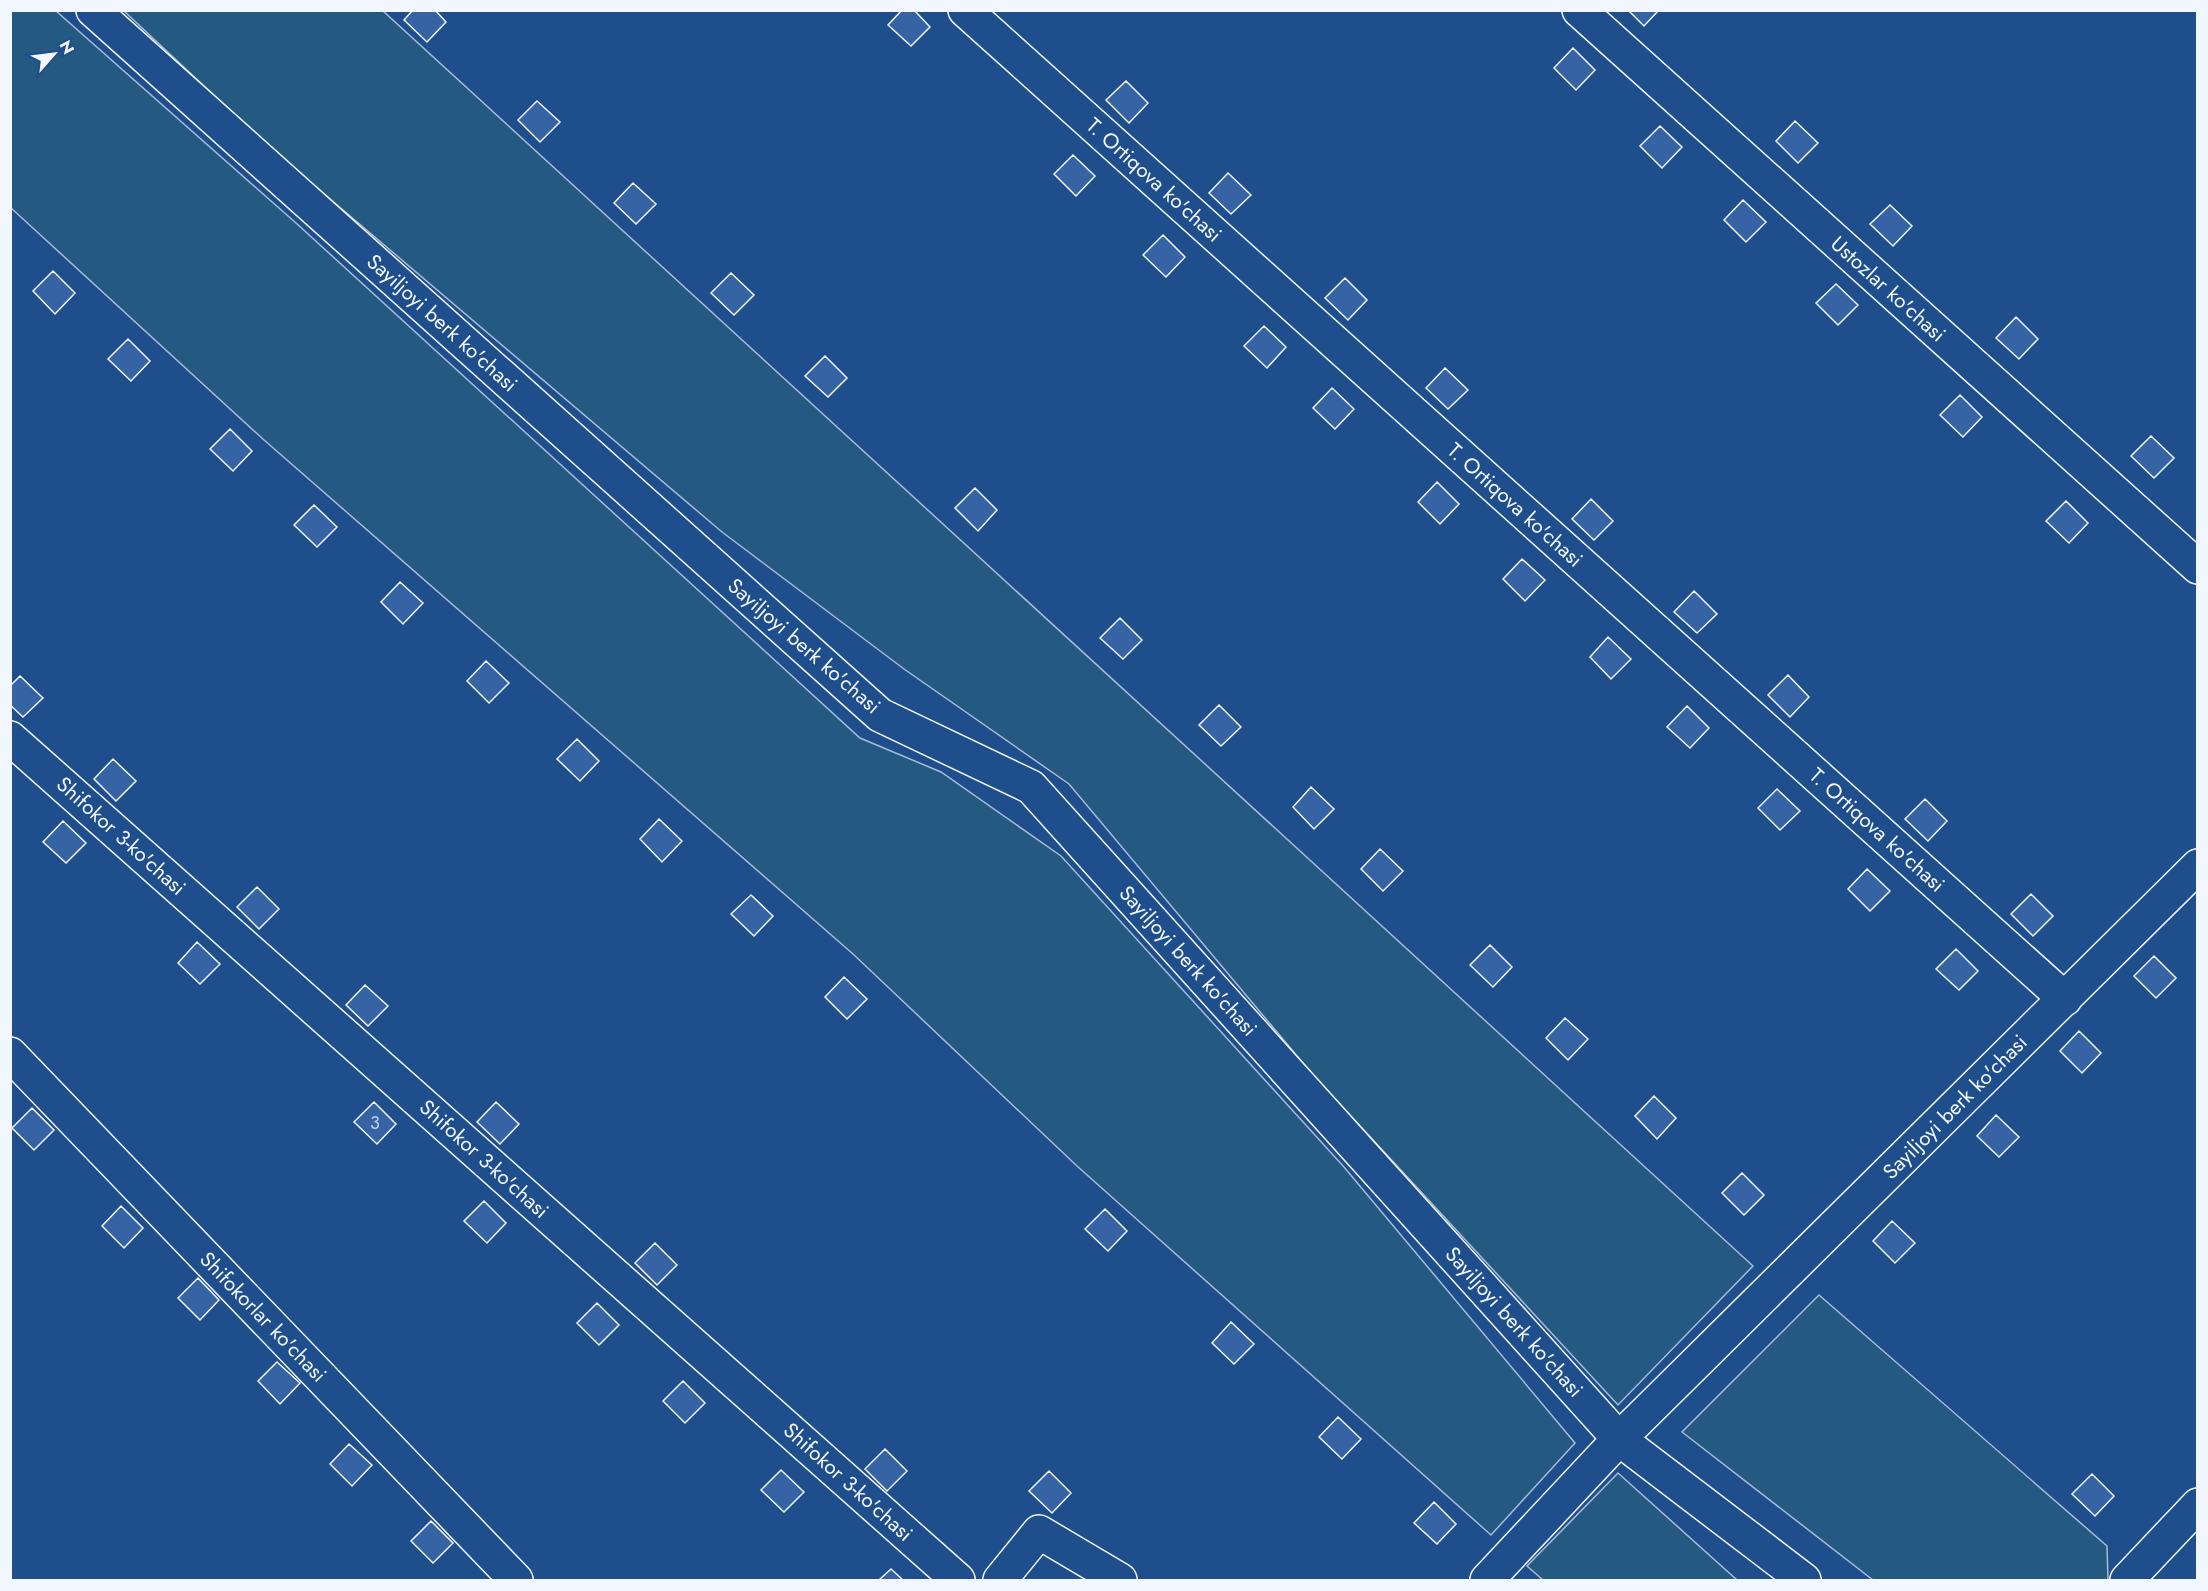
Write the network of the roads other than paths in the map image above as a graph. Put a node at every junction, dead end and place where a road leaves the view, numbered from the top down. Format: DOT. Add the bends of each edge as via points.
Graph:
graph roads {
  1 [pos="93,10"];
  2 [pos="965,10"];
  3 [pos="1579,10"];
  4 [pos="2198,567"];
  5 [pos="10,738"];
  6 [pos="2198,866"];
  7 [pos="2065,999"];
  8 [pos="10,1054"];
  9 [pos="1619,1439"];
  10 [pos="2198,1505"];
  11 [pos="516,1581"];
  12 [pos="958,1581"];
  13 [pos="1000,1581"];
  14 [pos="1120,1581"];
  15 [pos="1487,1581"];
  16 [pos="1804,1581"];
  17 [pos="2127,1581"];
  1 -- 9 [label="street, Sayiljoyi berk ko'chasi" via="880,714 1031,788"];
  2 -- 7 [label="street, T. Ortiqova ko'chasi"];
  3 -- 4 [label="street, Ustozlar ko'chasi"];
  5 -- 12 [label="street, Shifokor 3-ko'chasi"];
  6 -- 7 [label="street, Sayiljoyi berk ko'chasi"];
  7 -- 9 [label="street, Sayiljoyi berk ko'chasi"];
  8 -- 11 [label="street, Shifokorlar ko'chasi"];
  9 -- 15 [label="street"];
  9 -- 16 [label="street"];
  10 -- 17 [label="street"];
  13 -- 14 [label="street" via="1040,1532"];
}
